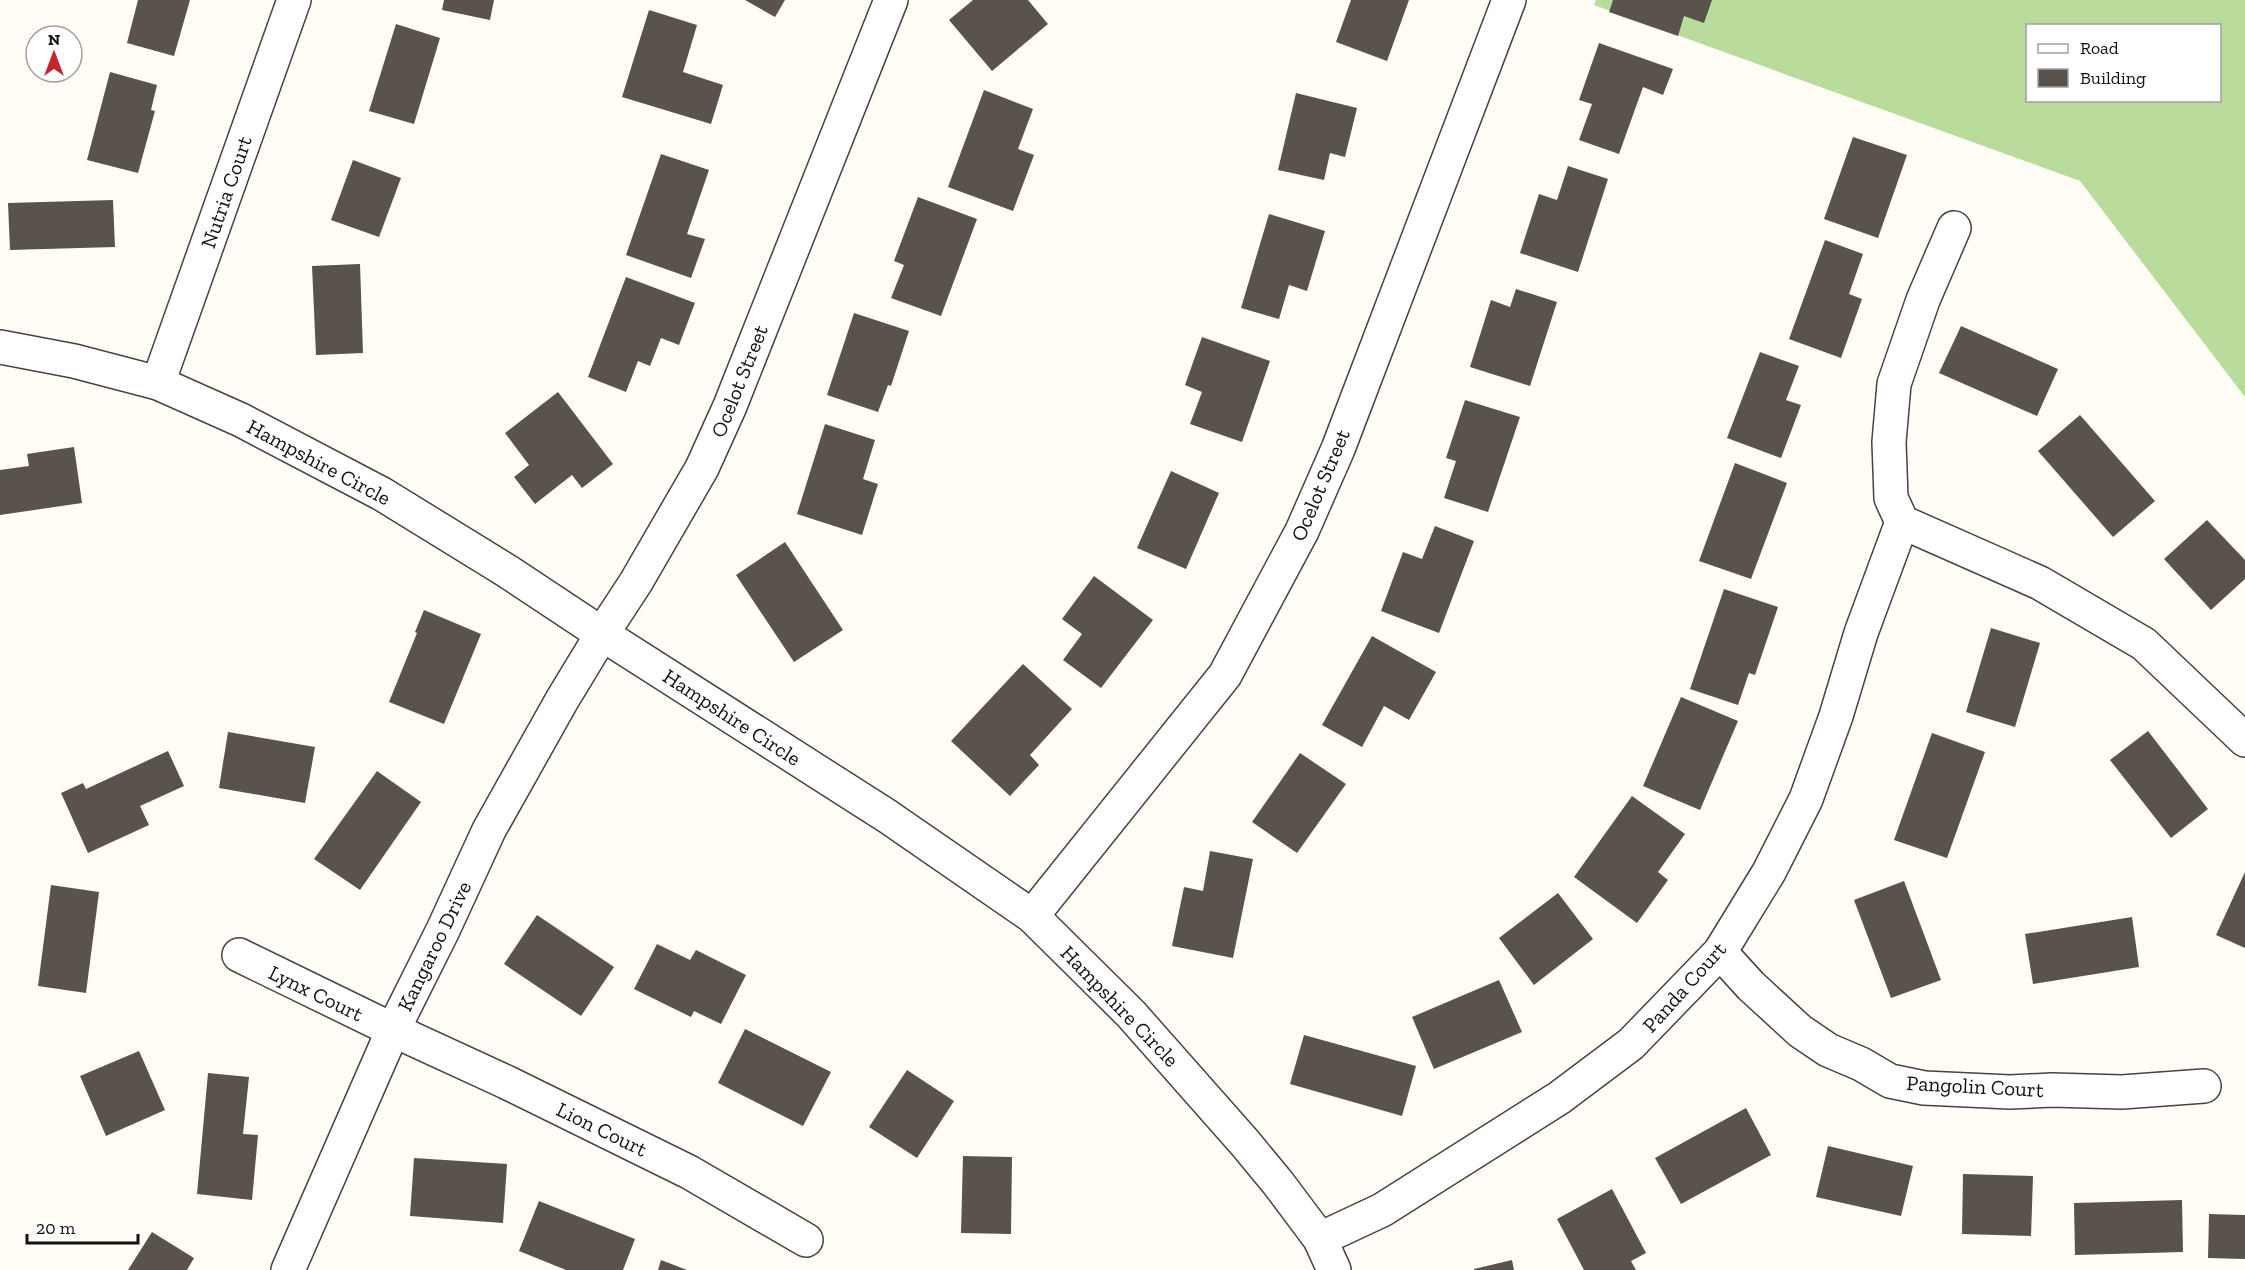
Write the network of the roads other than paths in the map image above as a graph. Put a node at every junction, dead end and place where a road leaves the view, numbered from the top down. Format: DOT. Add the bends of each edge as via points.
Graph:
graph roads {
  1 [pos="294,0"];
  2 [pos="891,0"];
  3 [pos="1509,0"];
  4 [pos="1954,228"];
  5 [pos="0,347"];
  6 [pos="158,384"];
  7 [pos="1902,522"];
  8 [pos="602,634"];
  9 [pos="2245,740"];
  10 [pos="1032,916"];
  11 [pos="1720,952"];
  12 [pos="240,955"];
  13 [pos="393,1030"];
  14 [pos="2204,1086"];
  15 [pos="1320,1239"];
  16 [pos="806,1240"];
  17 [pos="288,1270"];
  18 [pos="1334,1270"];
  1 -- 6 [label="street, Nutria Court"];
  2 -- 8 [label="street, Ocelot Street" via="702,468"];
  3 -- 10 [label="street, Ocelot Street" via="1338,449 1302,531 1226,675"];
  4 -- 7 [label="street" via="1923,300 1894,384 1888,442 1891,498"];
  5 -- 6 [label="street, Hampshire Circle" via="74,361"];
  6 -- 8 [label="street, Hampshire Circle" via="241,420 382,494"];
  7 -- 9 [label="street" via="2040,583 2144,644"];
  7 -- 11 [label="street, Panda Court" via="1806,799 1769,872"];
  8 -- 10 [label="street, Hampshire Circle" via="887,816"];
  8 -- 13 [label="street, Kangaroo Drive" via="489,830"];
  10 -- 15 [label="street, Hampshire Circle" via="1184,1071"];
  11 -- 14 [label="street, Pangolin Court" via="1751,987 1800,1031 1828,1050 1890,1081 1924,1088 2010,1092 2122,1092"];
  11 -- 15 [label="street, Panda Court" via="1631,1044 1559,1098 1382,1210"];
  12 -- 13 [label="street, Lynx Court"];
  13 -- 16 [label="street, Lion Court" via="689,1172"];
  13 -- 17 [label="street, Kangaroo Drive"];
  15 -- 18 [label="street, Hampshire Circle"];
}
